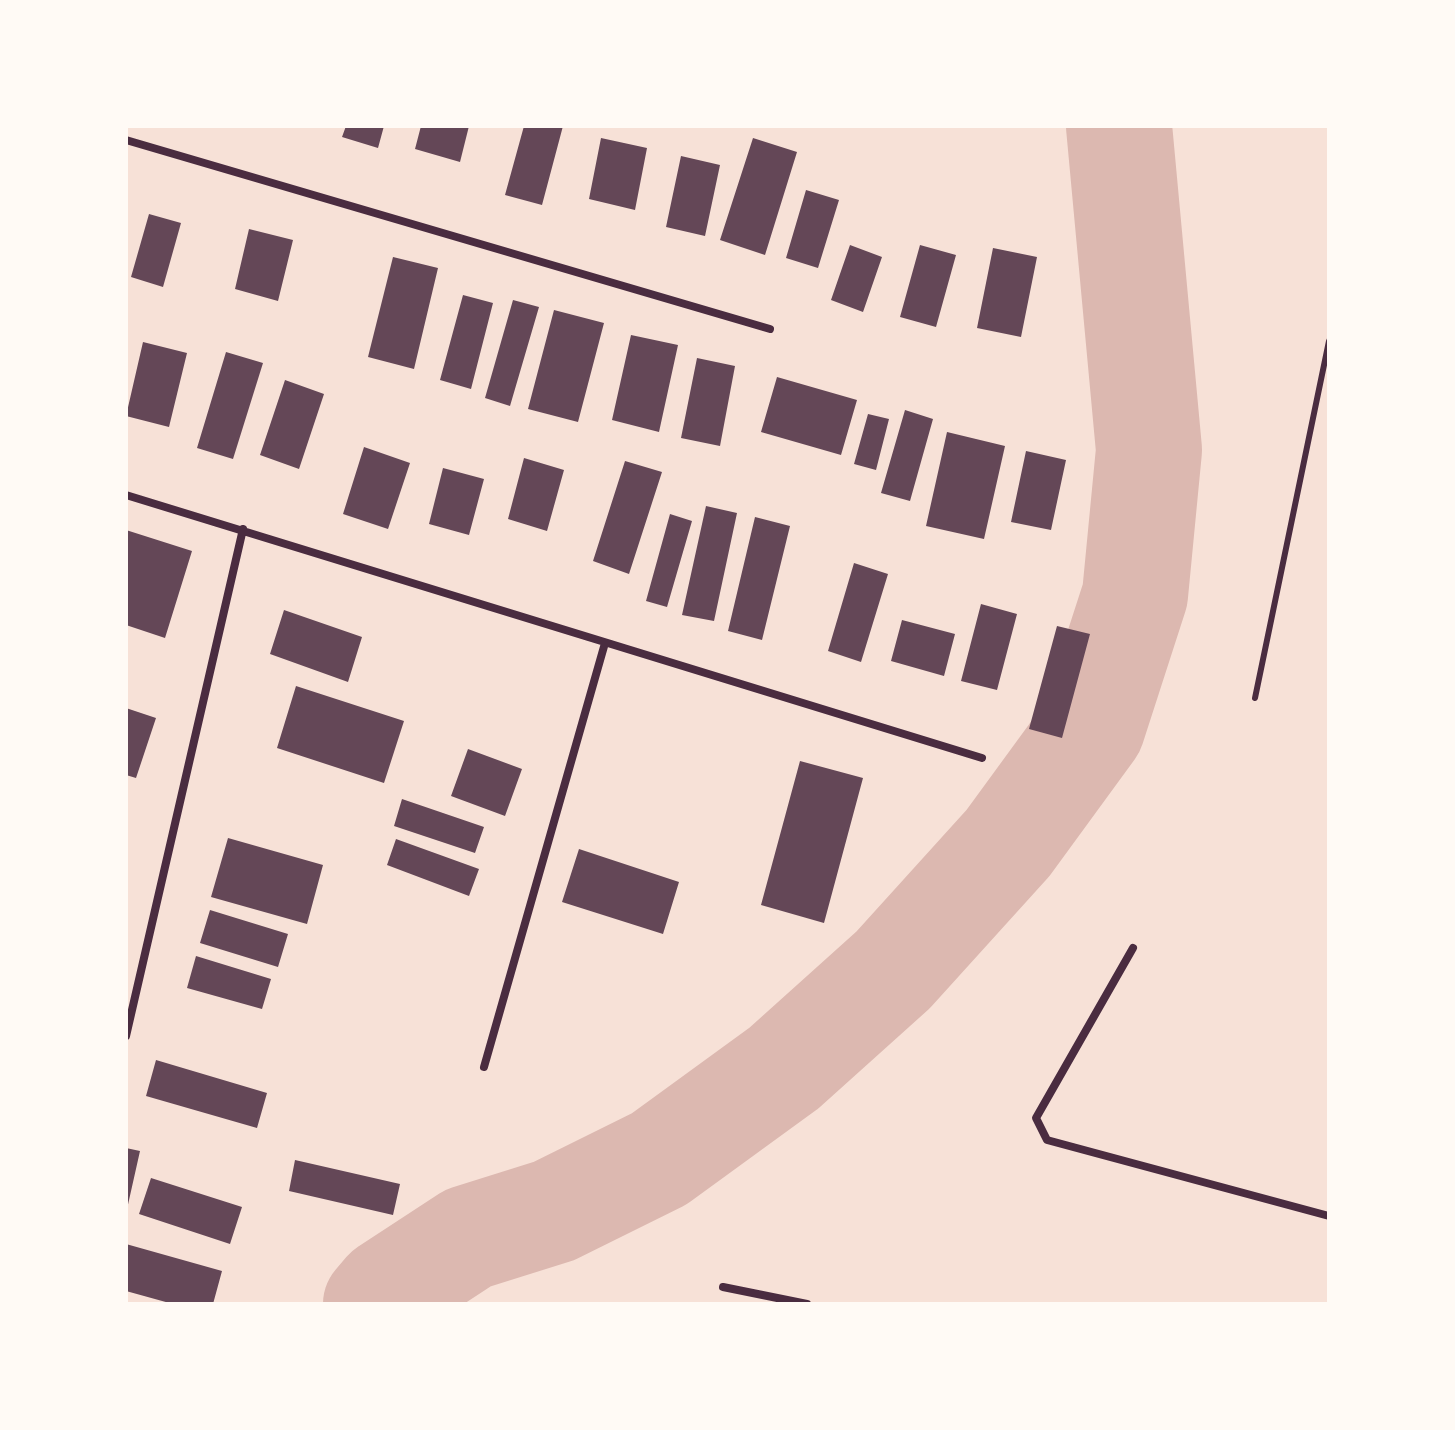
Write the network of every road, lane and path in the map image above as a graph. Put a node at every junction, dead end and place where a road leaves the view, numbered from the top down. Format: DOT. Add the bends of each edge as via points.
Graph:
graph roads {
  1 [pos="126,140"];
  2 [pos="770,329"];
  3 [pos="1329,341"];
  4 [pos="126,495"];
  5 [pos="243,529"];
  6 [pos="605,643"];
  7 [pos="1255,698"];
  8 [pos="982,758"];
  9 [pos="1133,948"];
  10 [pos="126,1036"];
  11 [pos="484,1067"];
  12 [pos="1329,1216"];
  13 [pos="723,1287"];
  14 [pos="807,1304"];
  1 -- 2 [label="street"];
  3 -- 7 [label="lane"];
  4 -- 5 [label="street"];
  5 -- 6 [label="street"];
  5 -- 10 [label="street"];
  6 -- 8 [label="street"];
  6 -- 11 [label="street"];
  9 -- 12 [label="street" via="1036,1118 1047,1140"];
  13 -- 14 [label="street"];
}
